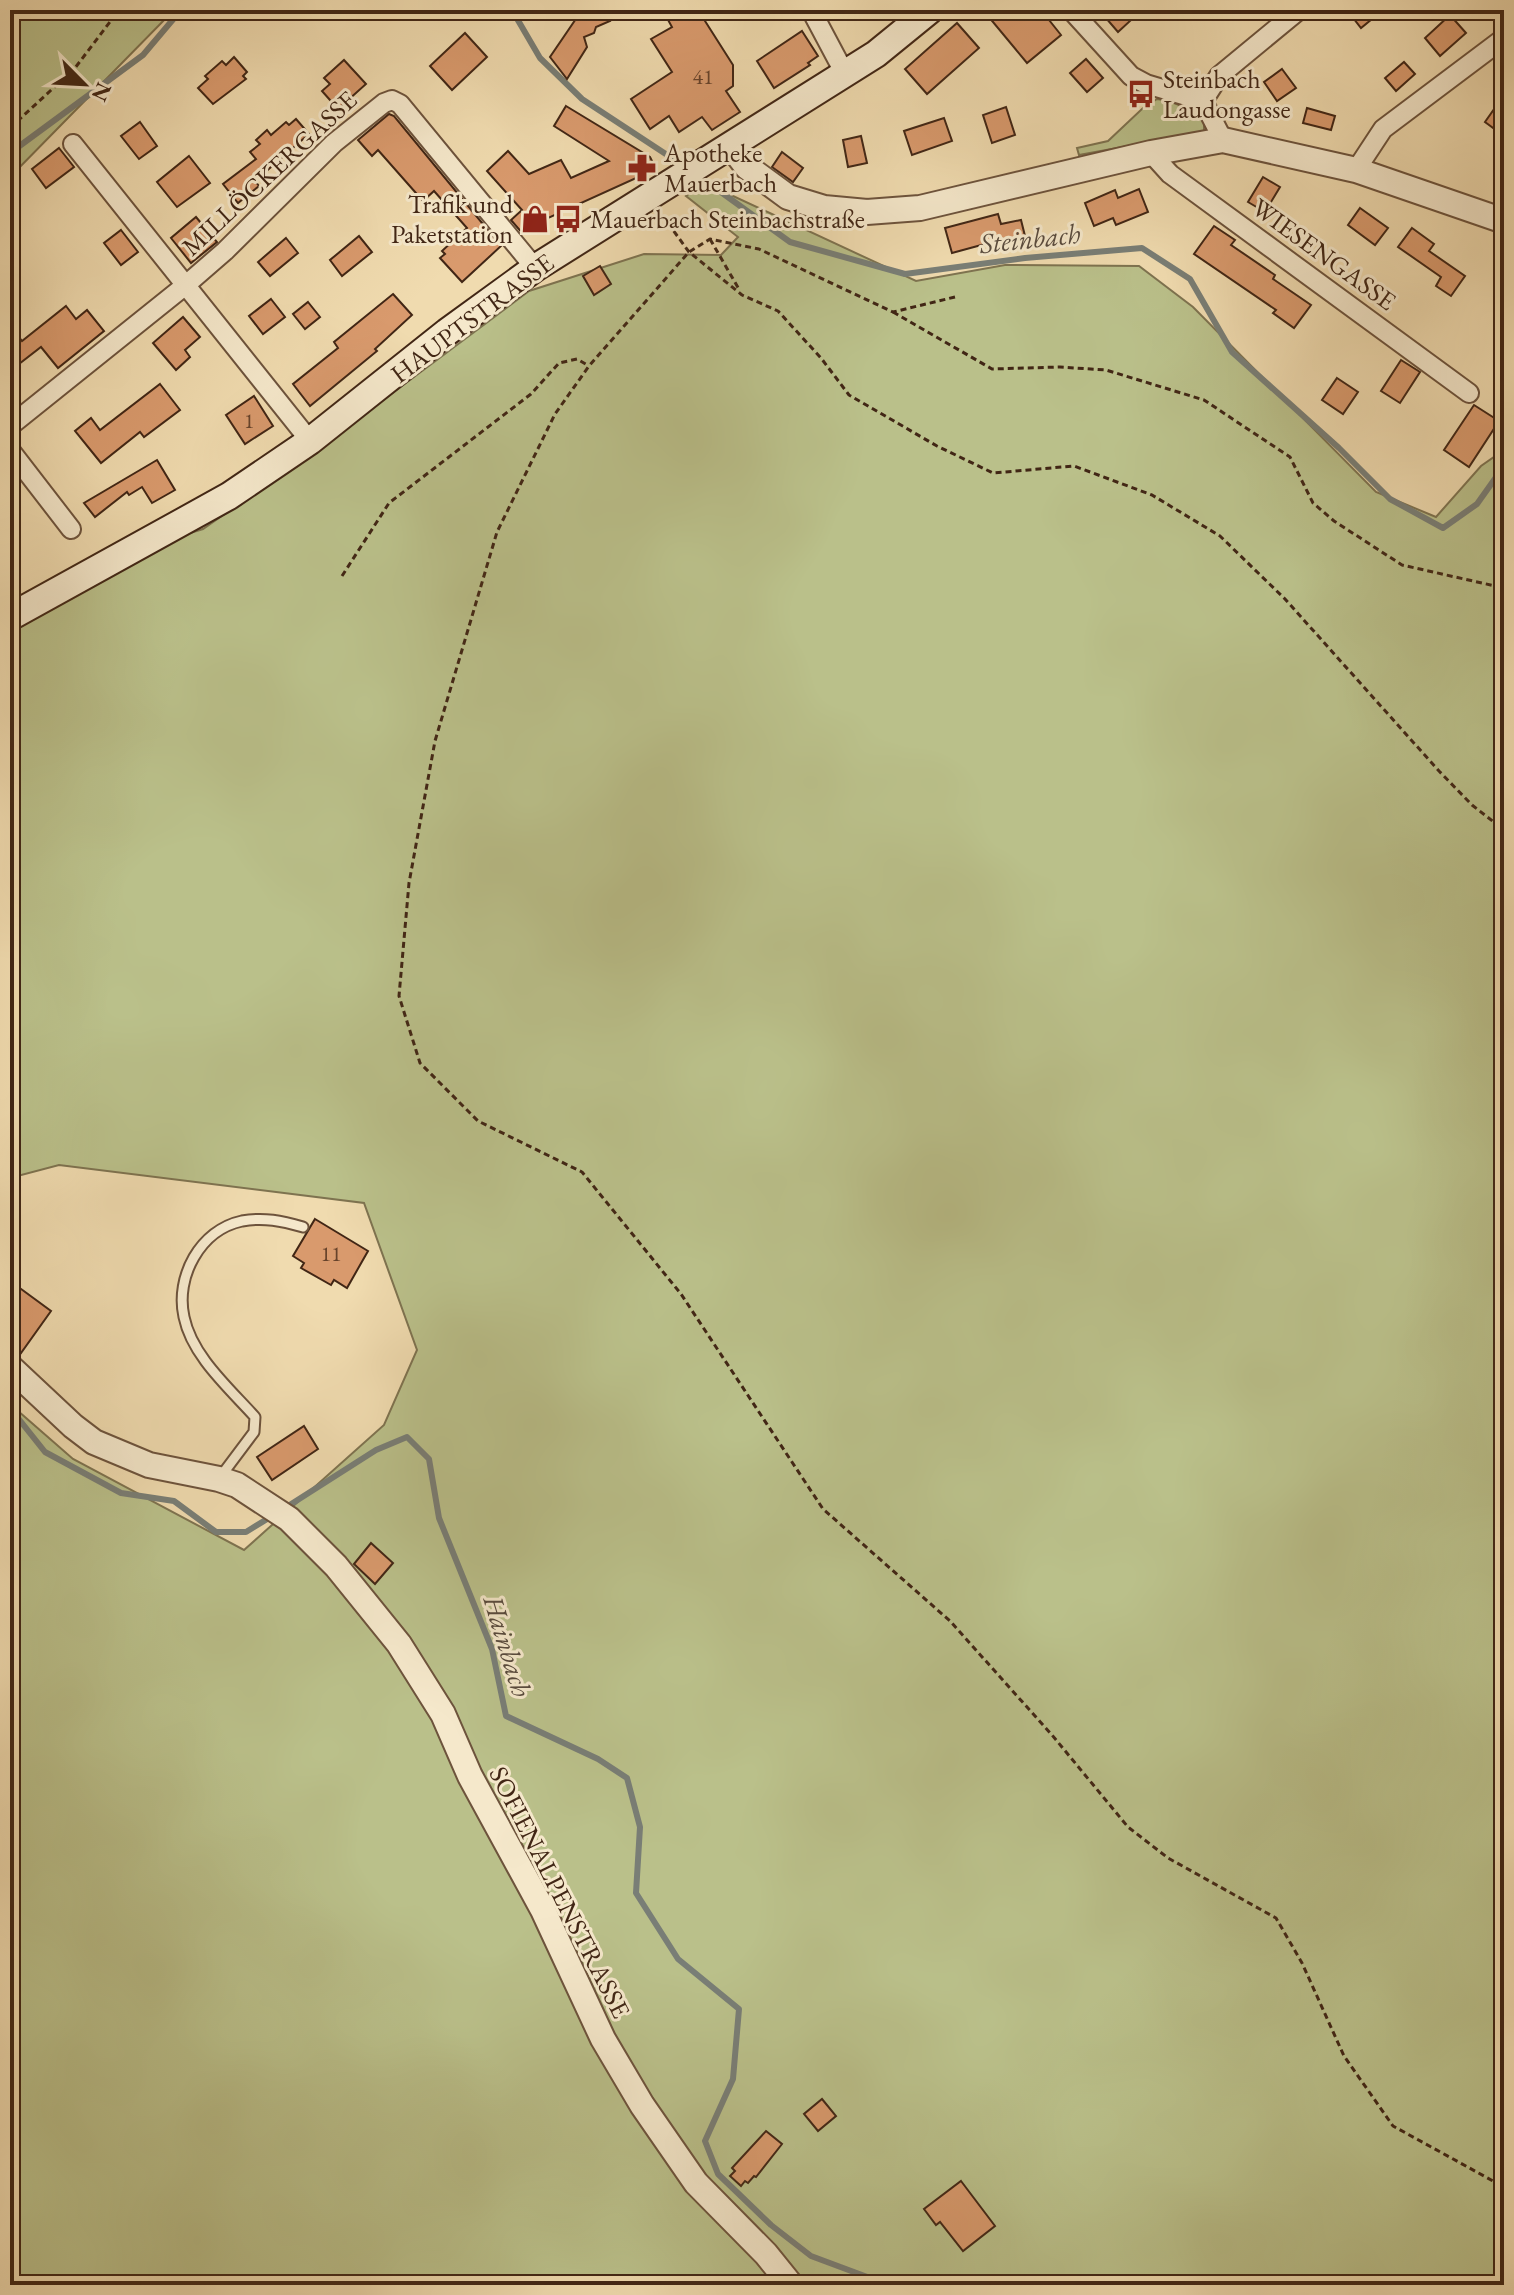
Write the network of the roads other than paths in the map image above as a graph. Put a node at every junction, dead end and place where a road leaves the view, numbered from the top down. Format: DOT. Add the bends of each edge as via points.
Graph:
graph roads {
  1 [pos="811,10"];
  2 [pos="930,10"];
  3 [pos="1071,10"];
  4 [pos="1299,10"];
  5 [pos="1499,46"];
  6 [pos="845,74"];
  7 [pos="1203,101"];
  8 [pos="1223,140"];
  9 [pos="73,144"];
  10 [pos="731,146"];
  11 [pos="1151,153"];
  12 [pos="1356,170"];
  13 [pos="1504,221"];
  14 [pos="535,268"];
  15 [pos="187,284"];
  16 [pos="1469,393"];
  17 [pos="10,426"];
  18 [pos="310,441"];
  19 [pos="10,450"];
  20 [pos="71,529"];
  21 [pos="10,617"];
  22 [pos="303,1227"];
  23 [pos="10,1367"];
  24 [pos="219,1479"];
  25 [pos="791,2285"];
  1 -- 6 [label="street"];
  2 -- 6 [label="main road, HAUPTSTRASSE"];
  3 -- 7 [label="street" via="1131,76"];
  4 -- 7 [label="street" via="1219,76"];
  5 -- 12 [label="street" via="1383,129"];
  6 -- 10 [label="main road, HAUPTSTRASSE"];
  7 -- 8 [label="street"];
  8 -- 11 [label="street"];
  8 -- 12 [label="street"];
  9 -- 15 [label="street"];
  10 -- 11 [label="street" via="747,167 788,197 824,208 867,212 947,203"];
  10 -- 14 [label="main road, HAUPTSTRASSE"];
  11 -- 16 [label="street, WIESENGASSE" via="1170,174"];
  12 -- 13 [label="street"];
  14 -- 15 [label="street, MILLÖCKERGASSE" via="392,100 334,143"];
  14 -- 18 [label="main road, HAUPTSTRASSE"];
  15 -- 17 [label="street, MILLÖCKERGASSE"];
  15 -- 18 [label="street"];
  18 -- 21 [label="main road, HAUPTSTRASSE" via="229,496"];
  19 -- 20 [label="street"];
  22 -- 24 [label="lane" via="276,1219 239,1221 202,1247 184,1276 181,1293 191,1337 255,1417 254,1432"];
  23 -- 24 [label="street" via="94,1442 149,1465"];
  24 -- 25 [label="street, SOFIENALPENSTRASSE" via="256,1495 289,1519 336,1566 399,1644 443,1714 603,2039 642,2105 696,2183"];
}
